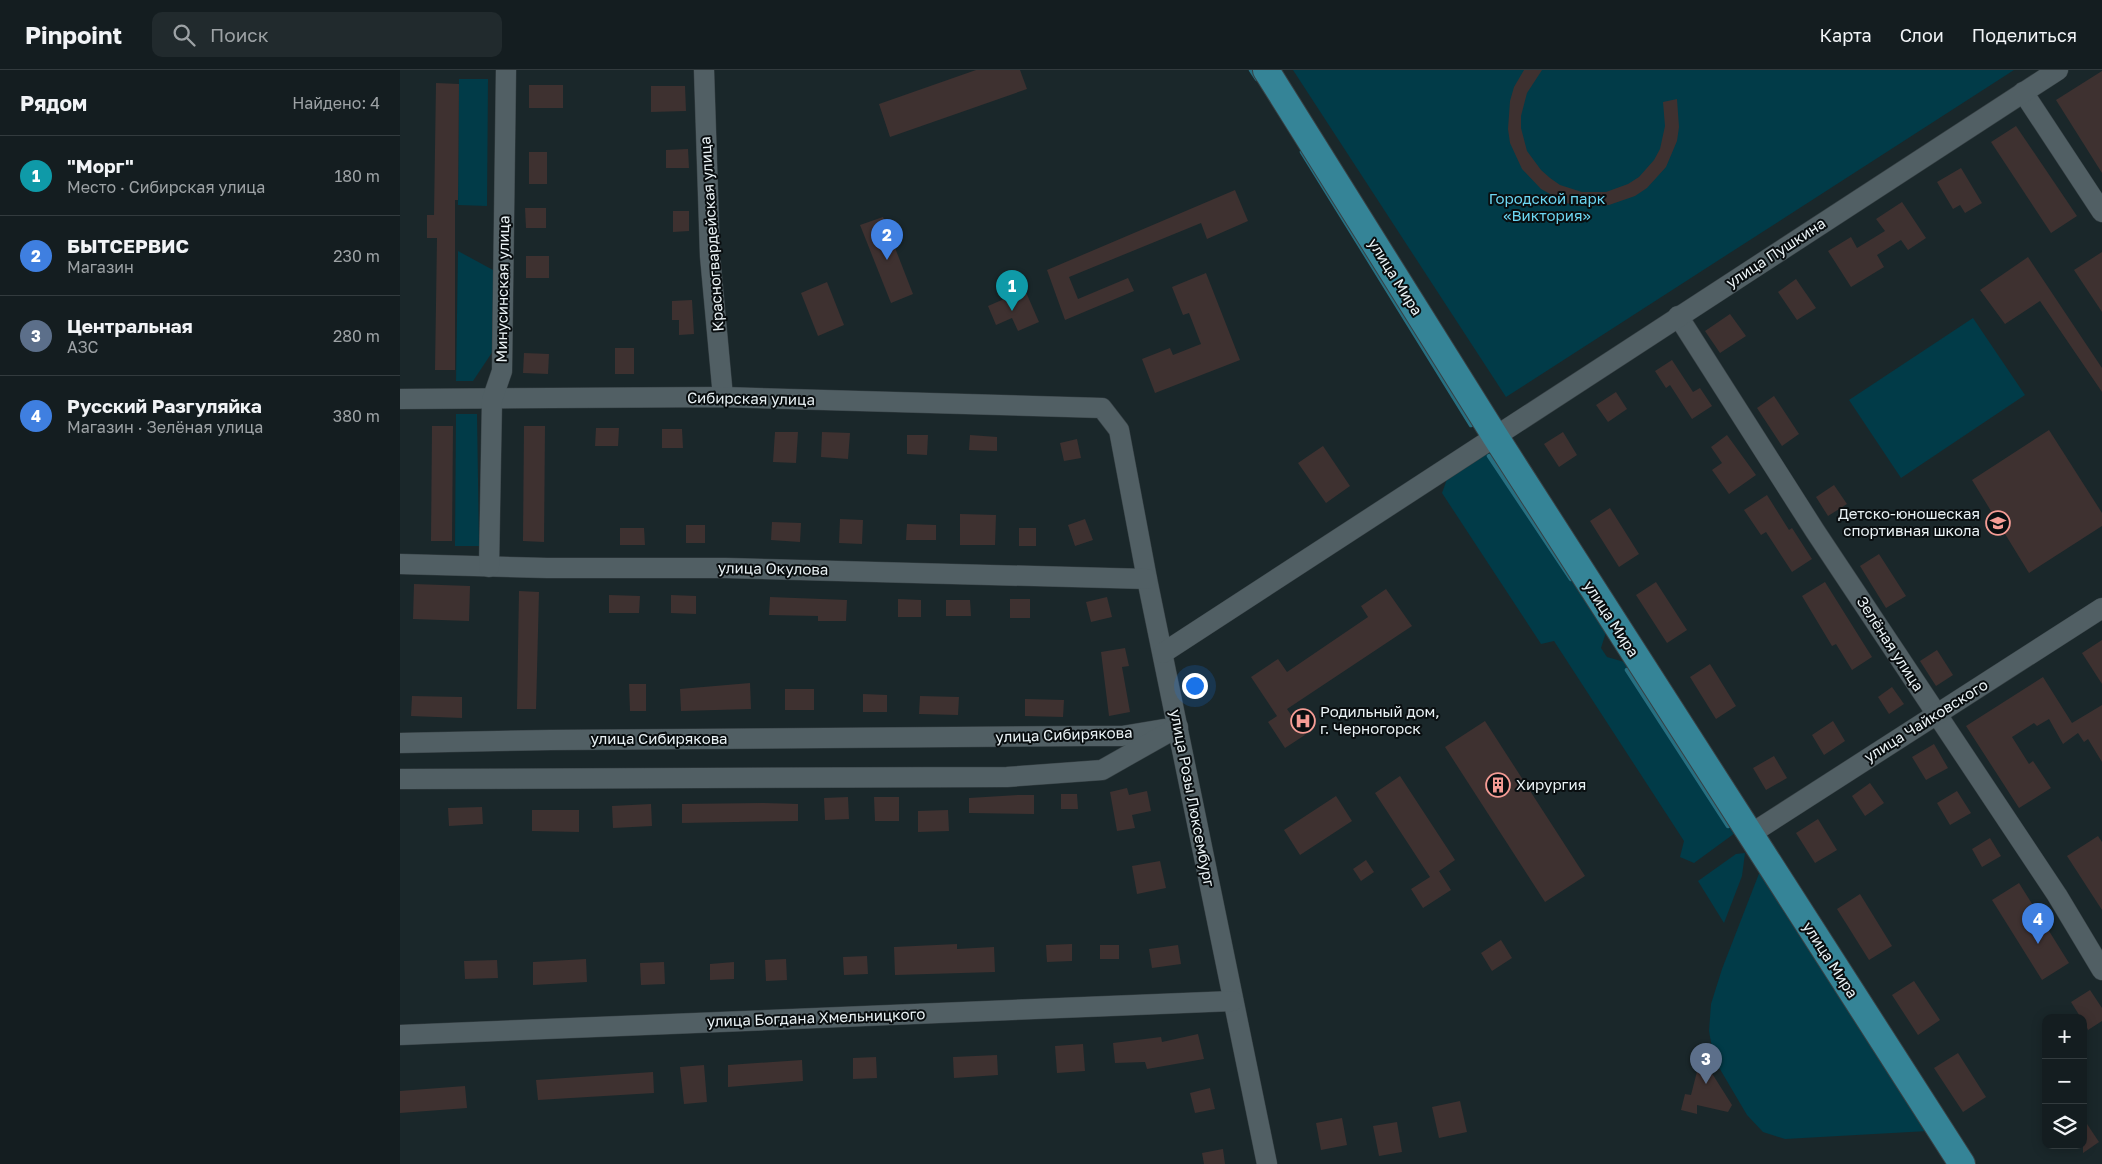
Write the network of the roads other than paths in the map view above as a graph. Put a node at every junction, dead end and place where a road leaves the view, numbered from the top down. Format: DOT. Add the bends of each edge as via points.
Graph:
graph roads {
  1 [pos="506,70"];
  2 [pos="704,70"];
  3 [pos="1266,70"];
  4 [pos="2058,70"];
  5 [pos="2023,92"];
  6 [pos="2102,212"];
  7 [pos="1678,316"];
  8 [pos="723,397"];
  9 [pos="400,399"];
  10 [pos="492,400"];
  11 [pos="1102,408"];
  12 [pos="1494,436"];
  13 [pos="400,564"];
  14 [pos="489,567"];
  15 [pos="1147,580"];
  16 [pos="2102,608"];
  17 [pos="1163,653"];
  18 [pos="1936,715"];
  19 [pos="1178,727"];
  20 [pos="400,743"];
  21 [pos="400,779"];
  22 [pos="1749,835"];
  23 [pos="2102,970"];
  24 [pos="1233,1001"];
  25 [pos="400,1035"];
  26 [pos="1267,1164"];
  27 [pos="1962,1164"];
  1 -- 10 [label="street, Минусинская улица" via="502,370"];
  2 -- 8 [label="street, Красногвардейская улица" via="710,256"];
  3 -- 12 [label="main road, улица Мира"];
  4 -- 5 [label="street, улица Пушкина"];
  5 -- 6 [label="street"];
  5 -- 7 [label="street, улица Пушкина"];
  7 -- 12 [label="street, улица Пушкина"];
  7 -- 18 [label="street, Зелёная улица"];
  8 -- 10 [label="street, Сибирская улица"];
  8 -- 11 [label="street, Сибирская улица"];
  9 -- 10 [label="street, Сибирская улица"];
  10 -- 14 [label="street, Минусинская улица"];
  11 -- 15 [label="street, улица Розы Люксембург" via="1119,430"];
  12 -- 17 [label="street, улица Пушкина"];
  12 -- 22 [label="main road, улица Мира"];
  13 -- 14 [label="street, улица Окулова"];
  14 -- 15 [label="street, улица Окулова" via="726,568"];
  15 -- 17 [label="street, улица Розы Люксембург"];
  16 -- 18 [label="street, улица Чайковского"];
  17 -- 19 [label="street, улица Розы Люксембург"];
  18 -- 22 [label="street, улица Чайковского"];
  18 -- 23 [label="street, Зелёная улица" via="2057,895"];
  19 -- 20 [label="street, улица Сибирякова" via="1122,736"];
  19 -- 21 [label="street, улица Сибирякова" via="1102,770 1017,776"];
  19 -- 24 [label="street, улица Розы Люксембург"];
  22 -- 27 [label="main road, улица Мира"];
  24 -- 25 [label="street, улица Богдана Хмельницкого"];
  24 -- 26 [label="street, улица Розы Люксембург"];
}
